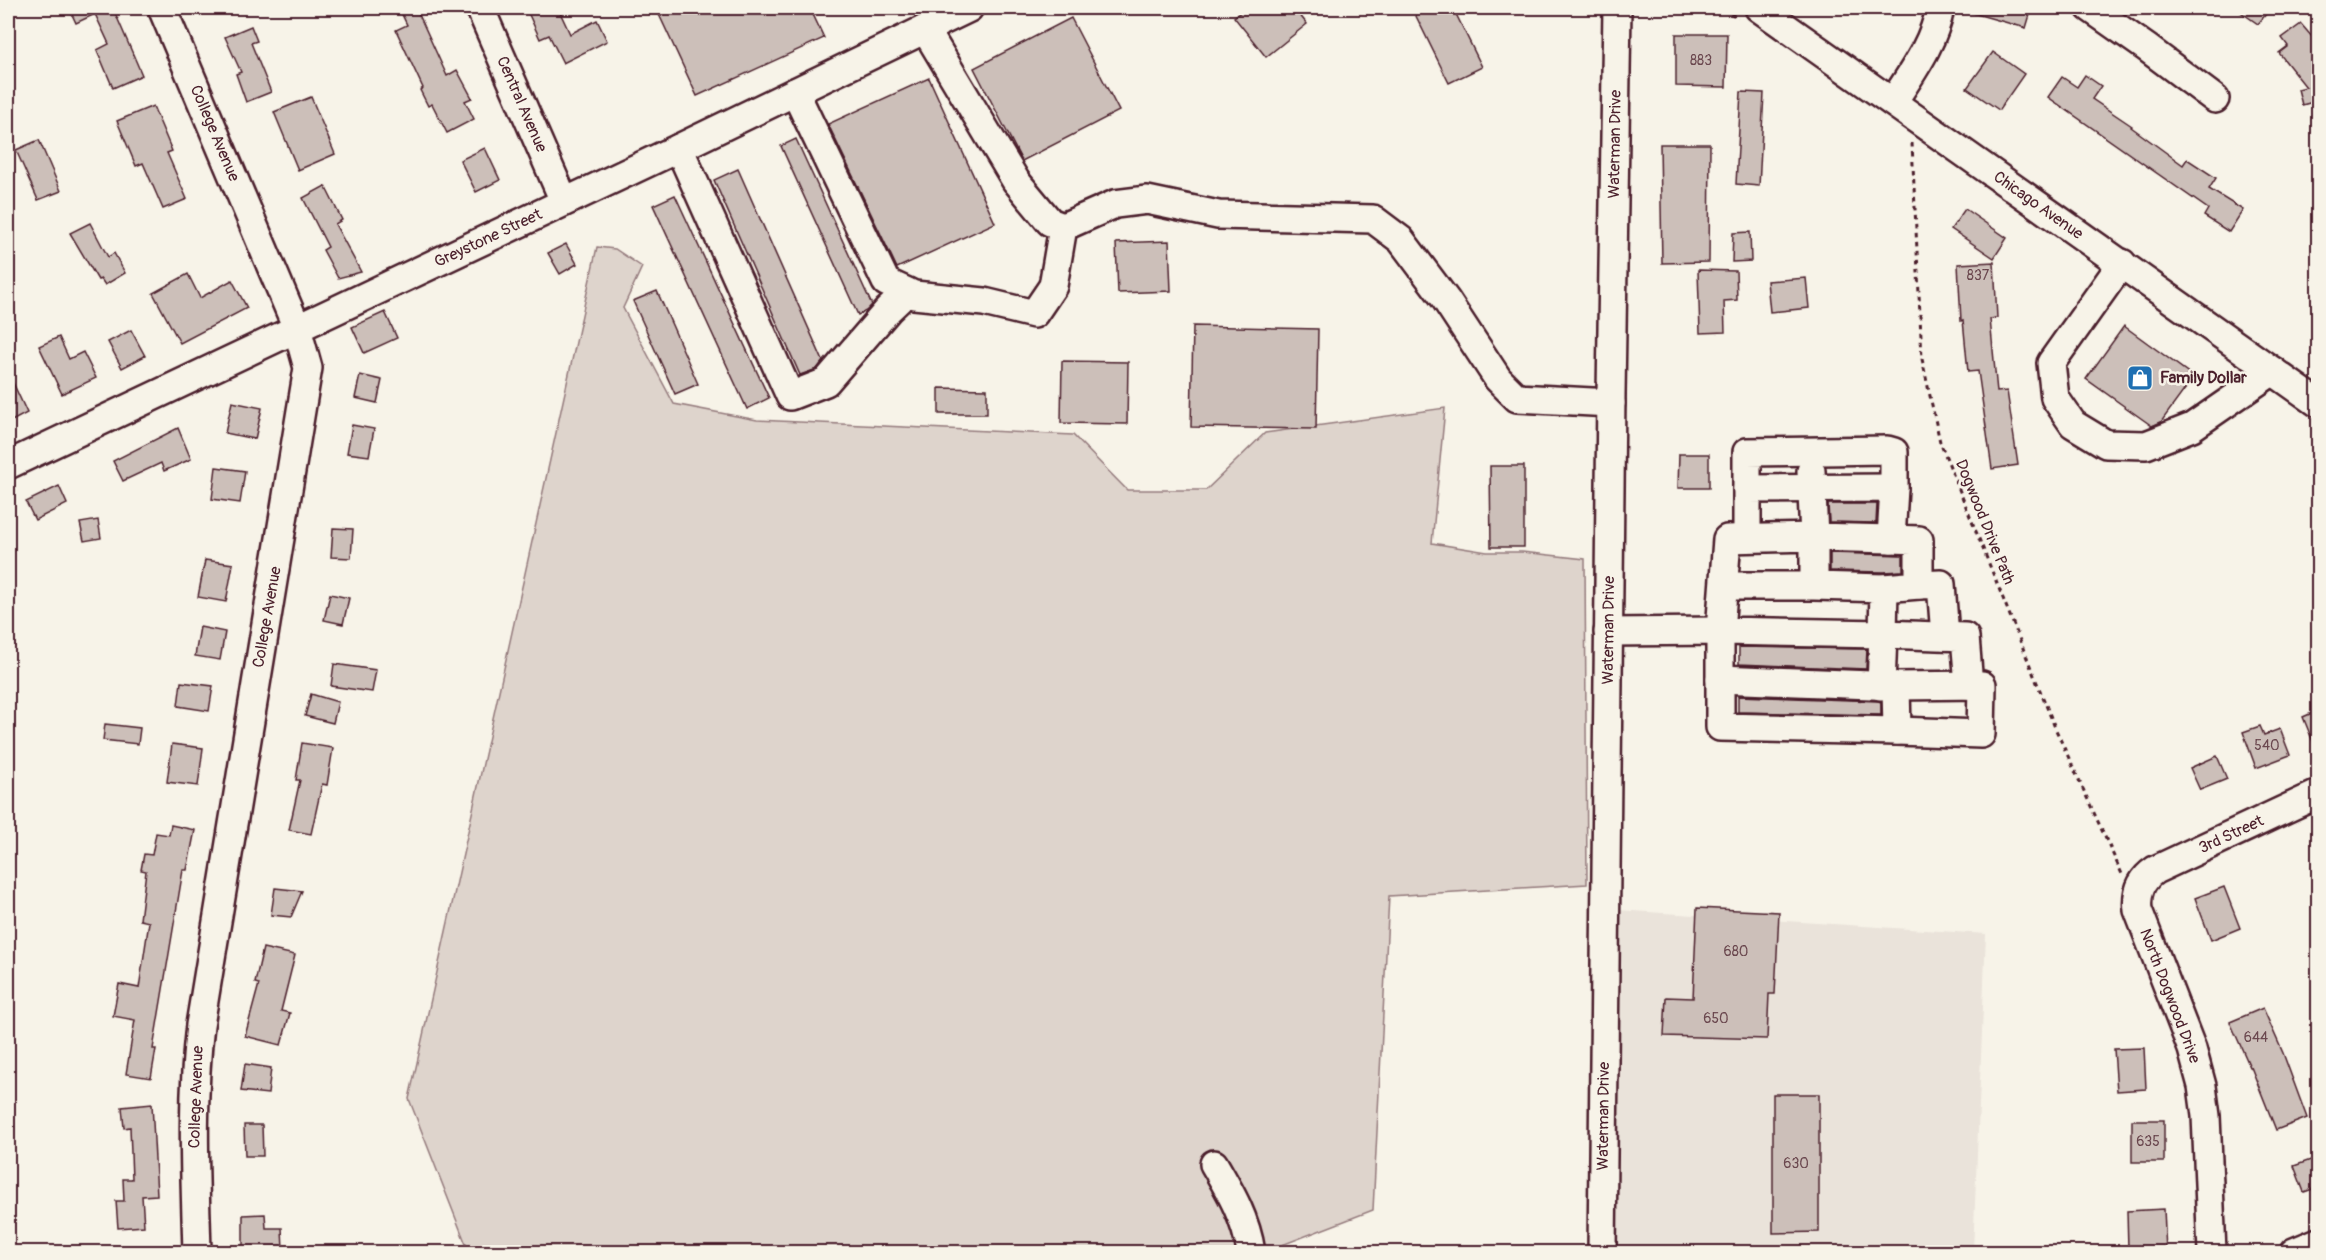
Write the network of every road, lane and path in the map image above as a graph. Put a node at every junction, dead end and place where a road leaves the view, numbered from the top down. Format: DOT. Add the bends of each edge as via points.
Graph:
graph roads {
  1 [pos="162,8"];
  2 [pos="480,8"];
  3 [pos="969,8"];
  4 [pos="1617,8"];
  5 [pos="1759,8"];
  6 [pos="1940,8"];
  7 [pos="2090,8"];
  8 [pos="925,29"];
  9 [pos="795,92"];
  10 [pos="2215,99"];
  11 [pos="1902,110"];
  12 [pos="679,148"];
  13 [pos="564,201"];
  14 [pos="1064,227"];
  15 [pos="2122,263"];
  16 [pos="907,292"];
  17 [pos="297,328"];
  18 [pos="2273,371"];
  19 [pos="1611,403"];
  20 [pos="2319,404"];
  21 [pos="1811,451"];
  22 [pos="8,465"];
  23 [pos="1812,488"];
  24 [pos="1894,488"];
  25 [pos="1747,489"];
  26 [pos="1814,537"];
  27 [pos="1747,538"];
  28 [pos="1891,539"];
  29 [pos="1918,585"];
  30 [pos="1725,586"];
  31 [pos="1814,586"];
  32 [pos="1884,588"];
  33 [pos="1720,631"];
  34 [pos="1608,632"];
  35 [pos="1883,634"];
  36 [pos="1945,636"];
  37 [pos="1720,679"];
  38 [pos="1969,685"];
  39 [pos="1888,686"];
  40 [pos="1896,730"];
  41 [pos="2319,795"];
  42 [pos="2135,878"];
  43 [pos="1214,1164"];
  44 [pos="2319,1242"];
  45 [pos="197,1252"];
  46 [pos="1251,1252"];
  47 [pos="1602,1252"];
  48 [pos="2212,1252"];
  49 [pos="2294,1252"];
  1 -- 17 [label="street, College Avenue"];
  2 -- 13 [label="street, Central Avenue"];
  3 -- 8 [label="street, Greystone Street"];
  4 -- 19 [label="street, Waterman Drive"];
  5 -- 11 [label="street, Chicago Avenue"];
  6 -- 11 [label="street"];
  7 -- 10 [label="street"];
  8 -- 9 [label="street, Greystone Street"];
  8 -- 14 [label="street" via="1016,181 1050,222"];
  9 -- 12 [label="street, Greystone Street"];
  9 -- 16 [label="street" via="886,282"];
  11 -- 15 [label="street, Chicago Avenue"];
  11 -- 42 [label="path, Dogwood Drive Path" via="1923,359 1940,442 2056,730"];
  12 -- 13 [label="street, Greystone Street"];
  12 -- 16 [label="street" via="790,396 826,382"];
  13 -- 17 [label="street, Greystone Street"];
  14 -- 16 [label="street" via="1053,286 1034,315 984,302"];
  14 -- 19 [label="street" via="1115,204 1147,200 1218,214 1373,219 1401,240 1498,379 1518,398"];
  15 -- 18 [label="street, Chicago Avenue"];
  15 -- 18 [label="street" via="2051,363 2055,398 2073,424 2106,444 2146,445 2192,428"];
  17 -- 22 [label="street, Greystone Street"];
  17 -- 45 [label="street, College Avenue" via="307,362 307,384 210,955 196,1060"];
  18 -- 20 [label="street, Chicago Avenue"];
  19 -- 34 [label="street, Waterman Drive"];
  21 -- 23 [label="street"];
  21 -- 24 [label="street" via="1894,452"];
  21 -- 25 [label="street" via="1747,452"];
  23 -- 24 [label="street"];
  23 -- 25 [label="street"];
  23 -- 26 [label="street"];
  24 -- 28 [label="street"];
  25 -- 27 [label="street"];
  26 -- 27 [label="street"];
  26 -- 28 [label="street"];
  26 -- 31 [label="street"];
  27 -- 30 [label="street" via="1727,539"];
  28 -- 29 [label="street" via="1919,540"];
  29 -- 32 [label="street"];
  29 -- 36 [label="street" via="1941,584"];
  30 -- 31 [label="street"];
  30 -- 33 [label="street"];
  31 -- 32 [label="street"];
  32 -- 35 [label="street"];
  33 -- 34 [label="street"];
  33 -- 35 [label="street"];
  33 -- 37 [label="street"];
  34 -- 47 [label="street, Waterman Drive"];
  35 -- 36 [label="street"];
  35 -- 39 [label="street"];
  36 -- 38 [label="street" via="1965,637"];
  37 -- 39 [label="street"];
  37 -- 40 [label="street" via="1720,727"];
  38 -- 39 [label="street"];
  38 -- 40 [label="street" via="1982,685 1981,734"];
  39 -- 40 [label="street"];
  41 -- 42 [label="street, 3rd Street"];
  42 -- 48 [label="street, North Dogwood Drive" via="2138,910 2192,1049 2202,1086"];
  43 -- 46 [label="street" via="1237,1204"];
  44 -- 49 [label="street"];
}
